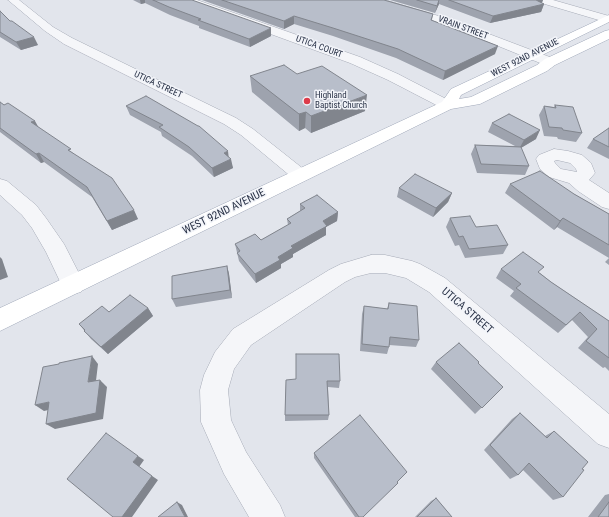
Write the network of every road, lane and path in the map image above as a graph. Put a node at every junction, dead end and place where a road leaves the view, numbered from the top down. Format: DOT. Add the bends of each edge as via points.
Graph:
graph roads {
  1 [pos="13,0"];
  2 [pos="187,0"];
  3 [pos="374,0"];
  4 [pos="542,0"];
  5 [pos="607,19"];
  6 [pos="609,34"];
  7 [pos="532,54"];
  8 [pos="550,62"];
  9 [pos="447,106"];
  10 [pos="300,176"];
  11 [pos="575,178"];
  12 [pos="0,185"];
  13 [pos="609,202"];
  14 [pos="73,285"];
  15 [pos="0,320"];
  16 [pos="609,433"];
  17 [pos="268,517"];
  1 -- 10 [label="street, UTICA STREET" via="68,41 230,121"];
  2 -- 9 [label="street, UTICA COURT" via="355,60"];
  3 -- 7 [label="street, VRAIN STREET" via="448,22"];
  4 -- 5 [label="street"];
  5 -- 7 [label="main road, WEST 92ND AVENUE"];
  6 -- 8 [label="main road, WEST 92ND AVENUE"];
  7 -- 8 [label="street, VRAIN STREET"];
  7 -- 9 [label="main road, WEST 92ND AVENUE" via="525,60 456,92"];
  8 -- 9 [label="main road, WEST 92ND AVENUE" via="475,101"];
  9 -- 10 [label="main road, WEST 92ND AVENUE"];
  10 -- 14 [label="main road, WEST 92ND AVENUE"];
  11 -- 13 [label="street"];
  12 -- 14 [label="street" via="39,222"];
  14 -- 15 [label="main road, WEST 92ND AVENUE"];
  16 -- 17 [label="street, UTICA STREET" via="436,285 412,270 385,264 371,264 337,276 242,337 224,361 218,375 214,390 216,422 235,463"];
}
